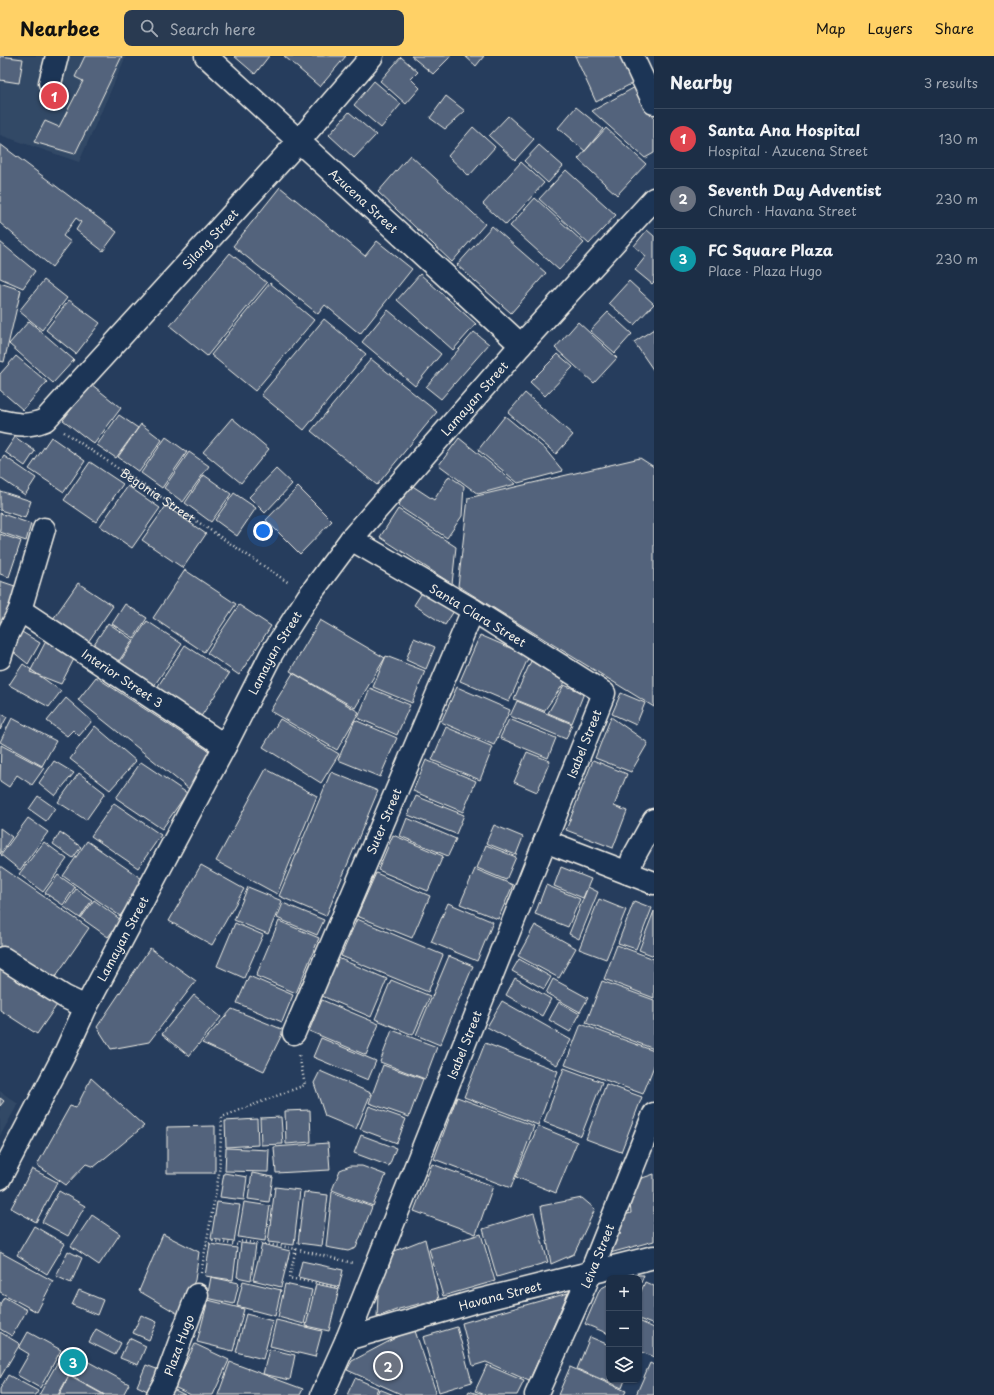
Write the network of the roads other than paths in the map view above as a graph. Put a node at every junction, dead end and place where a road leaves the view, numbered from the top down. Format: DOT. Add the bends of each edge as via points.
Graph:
graph roads {
  1 [pos="57,56"];
  2 [pos="206,56"];
  3 [pos="372,56"];
  4 [pos="632,56"];
  5 [pos="50,83"];
  6 [pos="654,104"];
  7 [pos="298,142"];
  8 [pos="654,199"];
  9 [pos="521,345"];
  10 [pos="0,421"];
  11 [pos="44,529"];
  12 [pos="351,539"];
  13 [pos="20,610"];
  14 [pos="472,610"];
  15 [pos="0,658"];
  16 [pos="604,693"];
  17 [pos="225,746"];
  18 [pos="654,820"];
  19 [pos="545,840"];
  20 [pos="628,873"];
  21 [pos="654,883"];
  22 [pos="3,958"];
  23 [pos="86,1007"];
  24 [pos="294,1033"];
  25 [pos="654,1114"];
  26 [pos="0,1178"];
  27 [pos="654,1257"];
  28 [pos="591,1272"];
  29 [pos="197,1295"];
  30 [pos="346,1339"];
  31 [pos="158,1395"];
  32 [pos="322,1395"];
  33 [pos="536,1395"];
  1 -- 5 [label="street"];
  2 -- 7 [label="street, Azucena Street"];
  3 -- 7 [label="street, Silang Street"];
  4 -- 6 [label="street"];
  7 -- 9 [label="street, Azucena Street"];
  7 -- 10 [label="street, Silang Street" via="45,420 32,425"];
  8 -- 9 [label="street, Lamayan Street"];
  9 -- 12 [label="street, Lamayan Street"];
  11 -- 13 [label="street"];
  12 -- 14 [label="street, Santa Clara Street"];
  12 -- 17 [label="street, Lamayan Street" via="308,597 272,653"];
  13 -- 15 [label="street"];
  13 -- 17 [label="street, Interior Street 3"];
  14 -- 16 [label="street, Santa Clara Street"];
  14 -- 24 [label="street, Suter Street"];
  16 -- 19 [label="street, Isabel Street"];
  17 -- 23 [label="street, Lamayan Street"];
  18 -- 20 [label="street" via="633,858"];
  19 -- 20 [label="street"];
  19 -- 30 [label="street, Isabel Street"];
  20 -- 21 [label="street"];
  22 -- 23 [label="street" via="65,997"];
  23 -- 26 [label="street, Lamayan Street"];
  25 -- 28 [label="street, Leiva Street"];
  27 -- 28 [label="street, Havana Street"];
  28 -- 30 [label="street, Havana Street" via="477,1301"];
  28 -- 33 [label="street, Leiva Street"];
  29 -- 31 [label="street, Plaza Hugo"];
  30 -- 32 [label="street, Isabel Street"];
}
